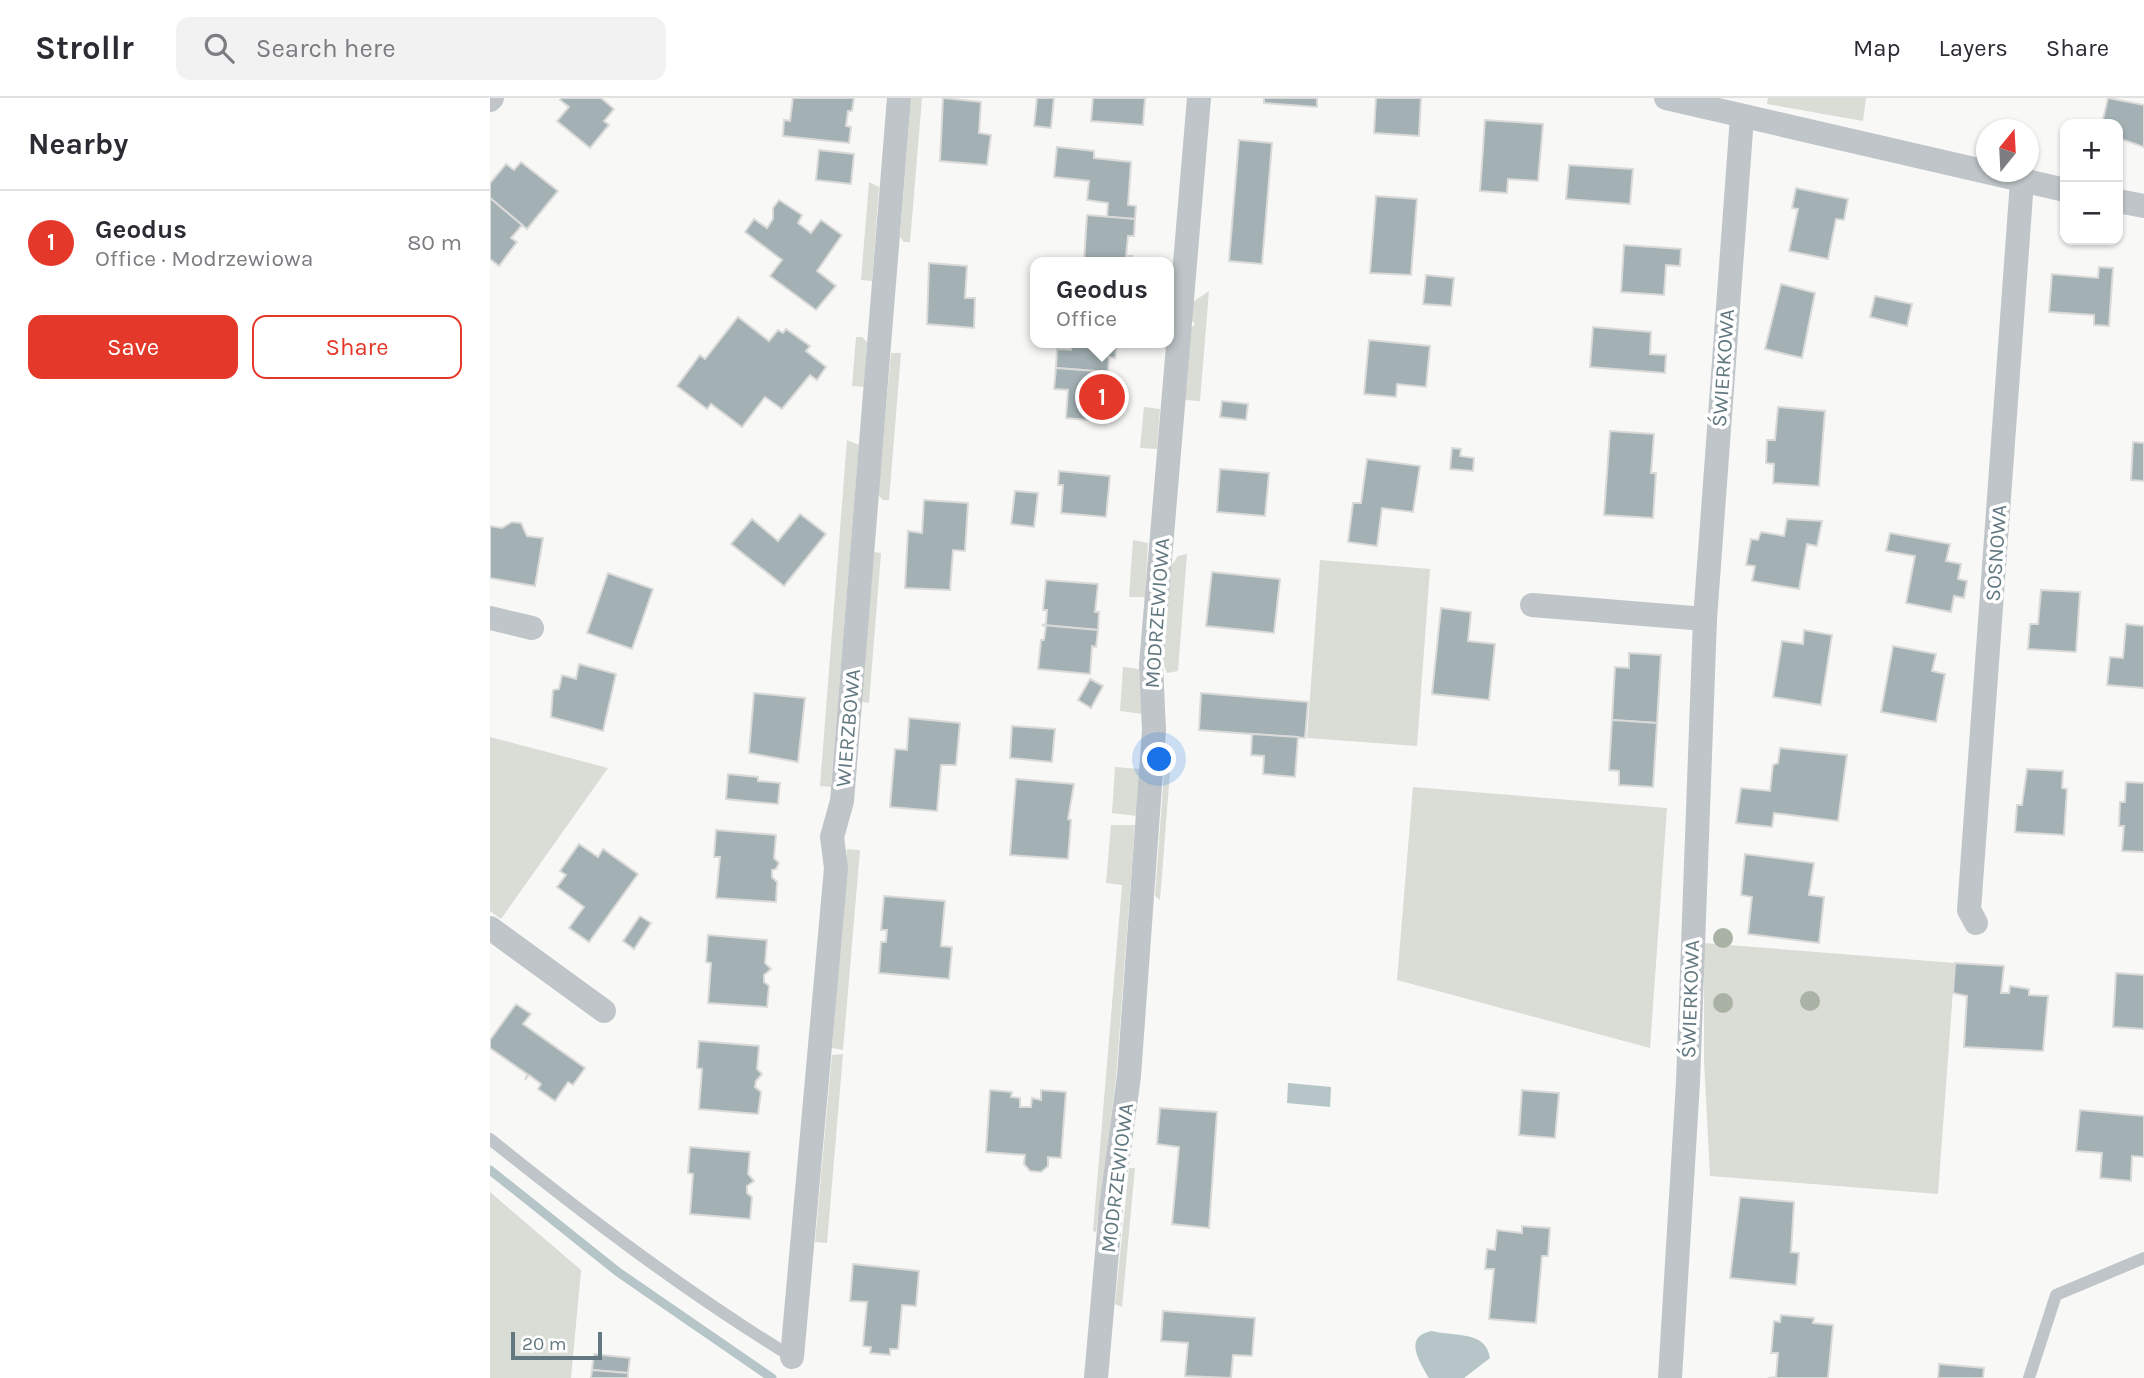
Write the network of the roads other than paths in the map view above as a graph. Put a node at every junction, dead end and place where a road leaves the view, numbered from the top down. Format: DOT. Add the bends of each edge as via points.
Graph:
graph roads {
  1 [pos="899,98"];
  2 [pos="1199,98"];
  3 [pos="1666,98"];
  4 [pos="1742,117"];
  5 [pos="1976,170"];
  6 [pos="2022,182"];
  7 [pos="2027,182"];
  8 [pos="2060,189"];
  9 [pos="2123,202"];
  10 [pos="2144,206"];
  11 [pos="1532,605"];
  12 [pos="490,618"];
  13 [pos="1705,620"];
  14 [pos="531,628"];
  15 [pos="1976,923"];
  16 [pos="490,928"];
  17 [pos="604,1011"];
  18 [pos="490,1139"];
  19 [pos="2144,1258"];
  20 [pos="792,1357"];
  21 [pos="1096,1378"];
  22 [pos="1670,1378"];
  23 [pos="2029,1378"];
  1 -- 20 [label="street, WIERZBOWA" via="842,801 832,838 836,868"];
  2 -- 21 [label="street, MODRZEWIOWA" via="1151,665 1154,730 1129,1076 1111,1207"];
  3 -- 4 [label="street"];
  4 -- 5 [label="street"];
  4 -- 13 [label="street, ŚWIERKOWA"];
  6 -- 15 [label="street, SOSNOWA" via="1969,910"];
  7 -- 8 [label="street"];
  9 -- 10 [label="street"];
  11 -- 13 [label="street"];
  12 -- 14 [label="street"];
  13 -- 22 [label="street, ŚWIERKOWA" via="1688,1082"];
  16 -- 17 [label="street"];
  18 -- 20 [label="lane" via="584,1215"];
  19 -- 23 [label="lane" via="2056,1295"];
}
